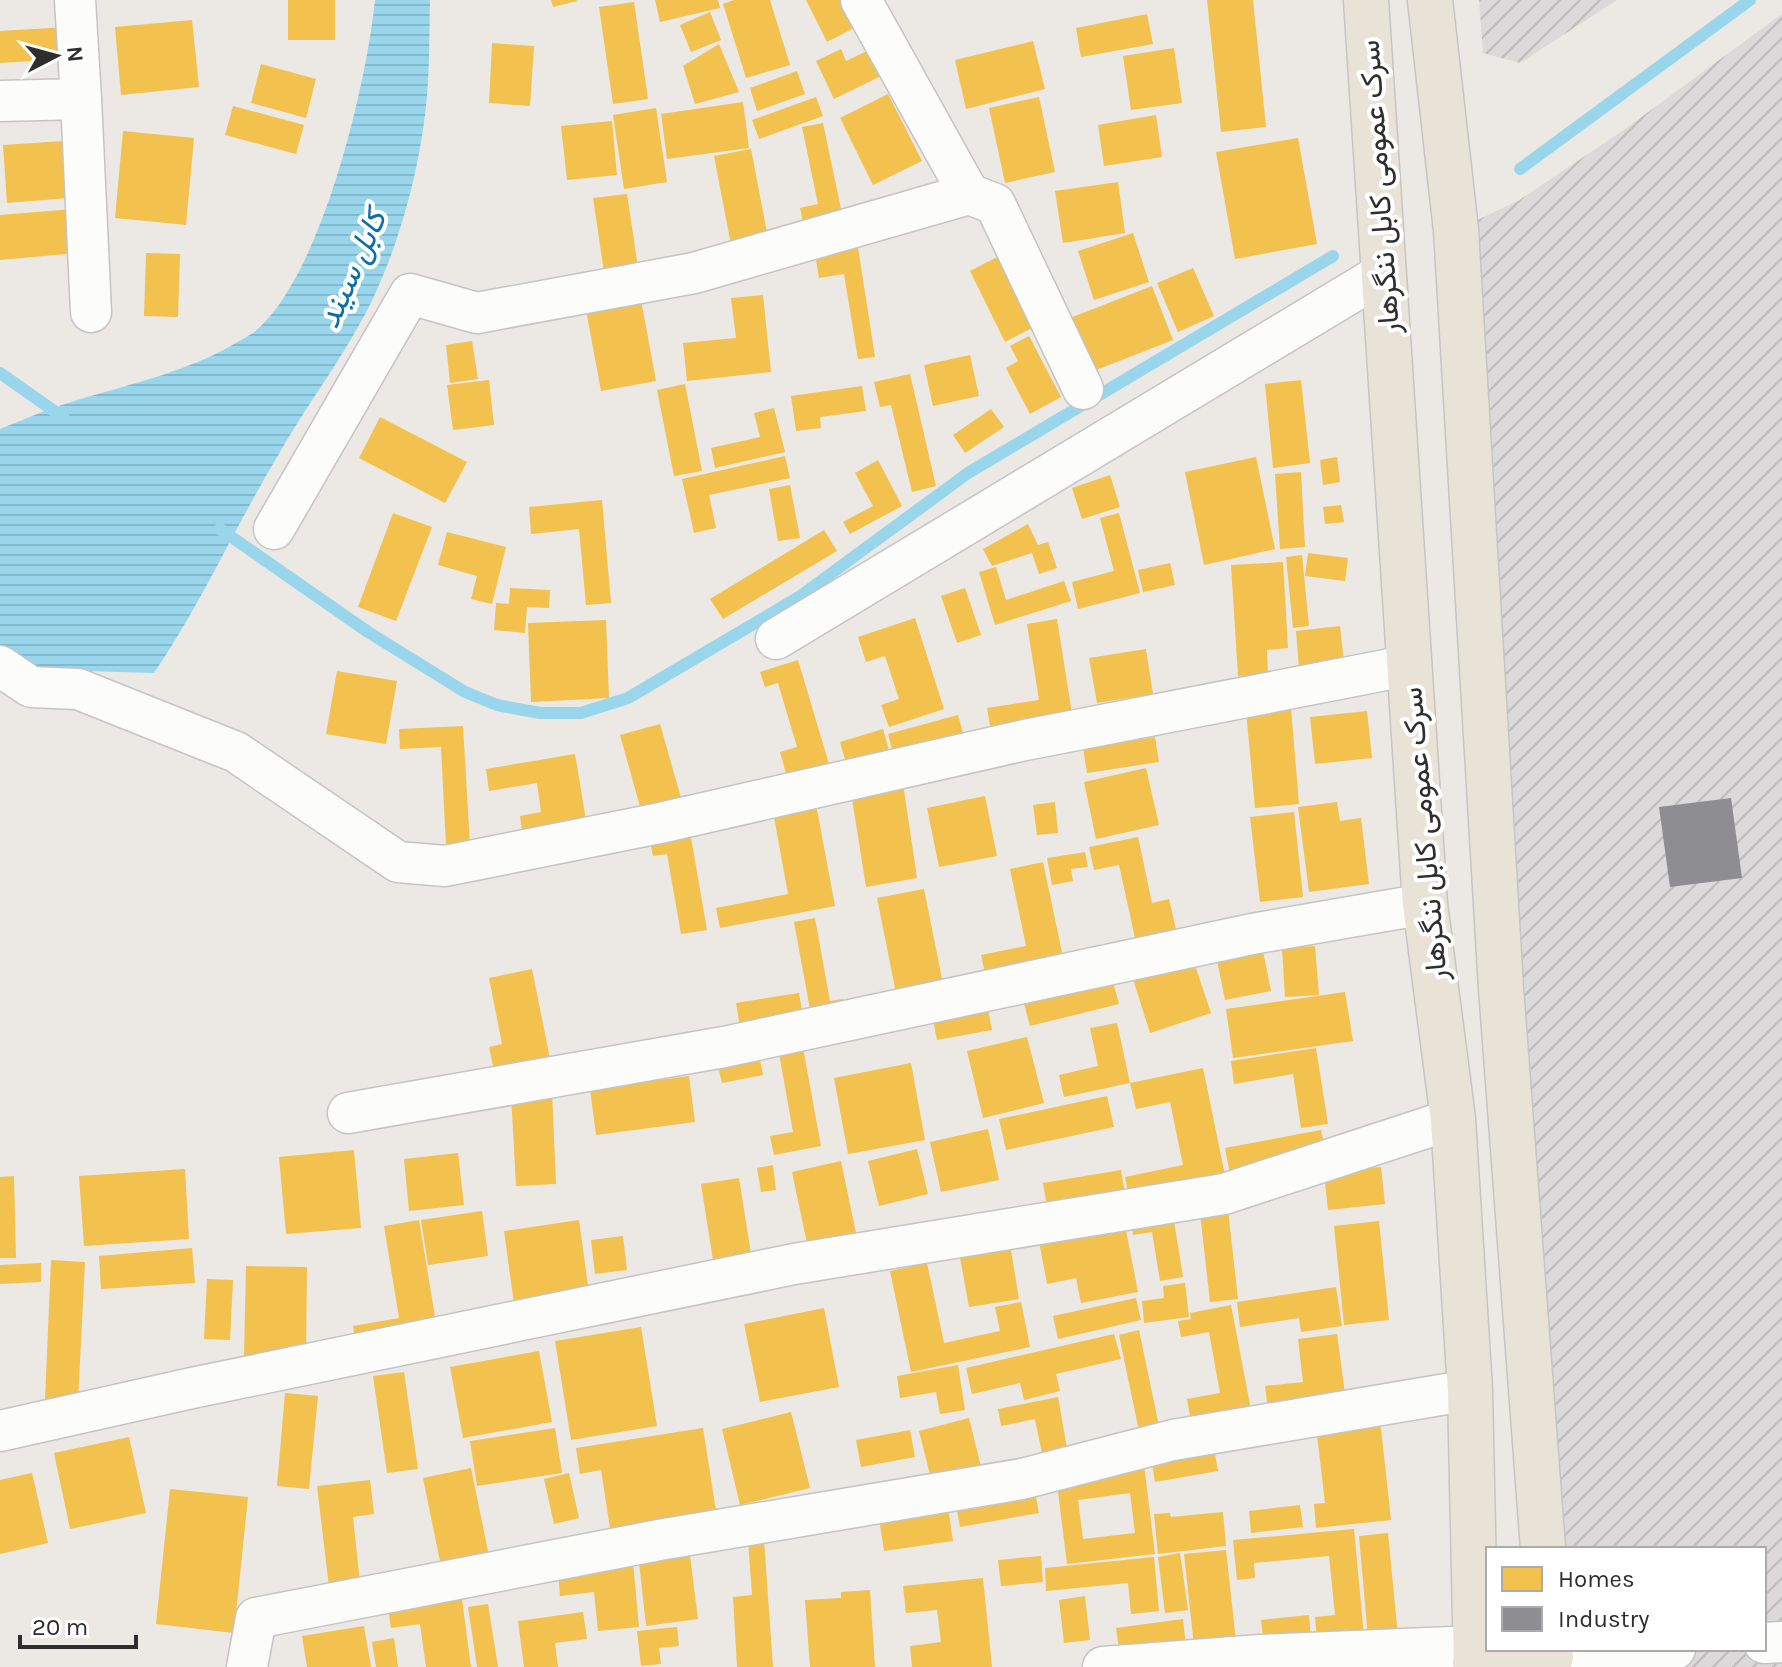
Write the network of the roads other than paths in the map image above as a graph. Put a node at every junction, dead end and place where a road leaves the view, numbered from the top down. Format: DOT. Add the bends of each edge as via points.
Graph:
graph roads {
  1 [pos="75,0"];
  2 [pos="861,0"];
  3 [pos="1366,0"];
  4 [pos="1430,0"];
  5 [pos="81,99"];
  6 [pos="0,101"];
  7 [pos="969,194"];
  8 [pos="1385,272"];
  9 [pos="91,312"];
  10 [pos="1083,389"];
  11 [pos="274,529"];
  12 [pos="776,639"];
  13 [pos="1411,665"];
  14 [pos="16,677"];
  15 [pos="1425,904"];
  16 [pos="348,1113"];
  17 [pos="1453,1119"];
  18 [pos="1470,1390"];
  19 [pos="0,1431"];
  20 [pos="1543,1547"];
  21 [pos="1647,1651"];
  22 [pos="1551,1658"];
  23 [pos="1476,1659"];
  24 [pos="247,1667"];
  25 [pos="1103,1667"];
  1 -- 5 [label="street"];
  2 -- 7 [label="street"];
  3 -- 8 [label="highway, سرک عمومی کابل ننگرهار"];
  4 -- 20 [label="highway" via="1456,230 1501,988"];
  5 -- 6 [label="street"];
  5 -- 9 [label="street"];
  7 -- 10 [label="street" via="995,204"];
  7 -- 11 [label="street" via="694,273 477,313 410,294"];
  8 -- 12 [label="street"];
  8 -- 13 [label="highway, سرک عمومی کابل ننگرهار"];
  13 -- 14 [label="street" via="1025,740 445,866 398,862 236,752 78,689"];
  13 -- 15 [label="highway, سرک عمومی کابل ننگرهار"];
  15 -- 16 [label="street" via="1252,934 724,1047"];
  15 -- 17 [label="highway, سرک عمومی کابل ننگرهار"];
  17 -- 18 [label="highway, سرک عمومی کابل ننگرهار"];
  17 -- 19 [label="street" via="1224,1194 794,1264"];
  18 -- 23 [label="highway, سرک عمومی کابل ننگرهار"];
  18 -- 24 [label="street" via="1173,1440 1022,1479 659,1540 256,1618"];
  21 -- 22 [label="street"];
  22 -- 23 [label="highway"];
  23 -- 25 [label="street" via="1260,1655"];
}
